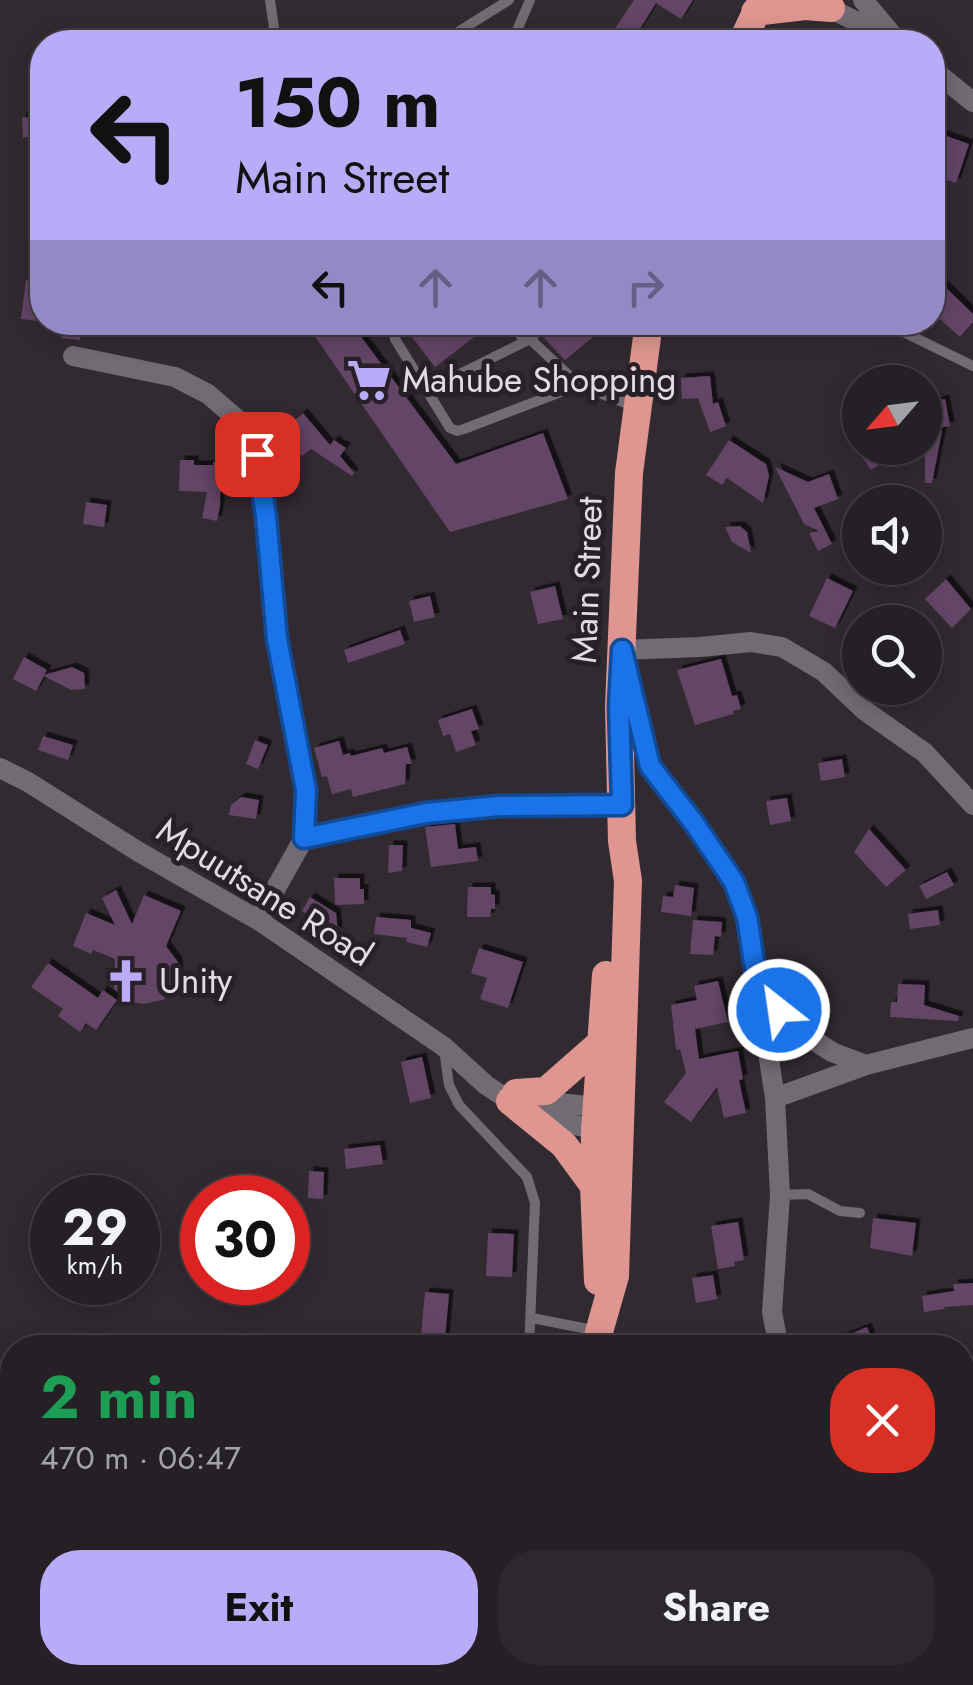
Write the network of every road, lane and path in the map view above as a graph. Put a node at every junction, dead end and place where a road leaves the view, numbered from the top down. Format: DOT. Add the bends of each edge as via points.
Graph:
graph roads {
  1 [pos="270,0"];
  2 [pos="509,0"];
  3 [pos="530,0"];
  4 [pos="863,0"];
  5 [pos="753,4"];
  6 [pos="822,4"];
  7 [pos="274,30"];
  8 [pos="461,30"];
  9 [pos="517,30"];
  10 [pos="733,30"];
  11 [pos="745,30"];
  12 [pos="874,30"];
  13 [pos="888,30"];
  14 [pos="945,80"];
  15 [pos="973,102"];
  16 [pos="394,335"];
  17 [pos="520,335"];
  18 [pos="534,335"];
  19 [pos="647,335"];
  20 [pos="910,335"];
  21 [pos="530,339"];
  22 [pos="73,356"];
  23 [pos="973,366"];
  24 [pos="579,385"];
  25 [pos="426,391"];
  26 [pos="636,408"];
  27 [pos="622,650"];
  28 [pos="0,768"];
  29 [pos="622,805"];
  30 [pos="973,805"];
  31 [pos="304,838"];
  32 [pos="622,841"];
  33 [pos="258,920"];
  34 [pos="758,988"];
  35 [pos="973,1038"];
  36 [pos="603,1041"];
  37 [pos="443,1046"];
  38 [pos="866,1064"];
  39 [pos="513,1097"];
  40 [pos="775,1098"];
  41 [pos="608,1120"];
  42 [pos="594,1186"];
  43 [pos="780,1195"];
  44 [pos="860,1213"];
  45 [pos="532,1318"];
  46 [pos="530,1335"];
  47 [pos="583,1335"];
  48 [pos="598,1335"];
  49 [pos="599,1335"];
  50 [pos="776,1335"];
  1 -- 7 [label="lane"];
  2 -- 8 [label="lane"];
  3 -- 9 [label="lane"];
  4 -- 13 [label="street"];
  5 -- 6 [label="highway"];
  5 -- 10 [label="highway"];
  5 -- 11 [label="highway"];
  6 -- 12 [label="street"];
  14 -- 15 [label="street"];
  16 -- 25 [label="lane"];
  17 -- 21 [label="lane"];
  18 -- 21 [label="lane"];
  19 -- 26 [label="highway, Main Street"];
  20 -- 23 [label="lane"];
  21 -- 24 [label="lane"];
  21 -- 25 [label="lane"];
  22 -- 31 [label="street" via="175,377 208,394 238,420 257,454 277,639 306,790"];
  24 -- 25 [label="lane" via="456,431"];
  24 -- 26 [label="lane"];
  26 -- 27 [label="highway, Main Street"];
  27 -- 29 [label="highway, Main Street"];
  27 -- 30 [label="street" via="751,642 782,647 824,672 924,753"];
  27 -- 34 [label="street" via="650,766 734,882"];
  28 -- 33 [label="street, Mpuutsane Road"];
  29 -- 31 [label="street" via="426,813"];
  29 -- 32 [label="highway, Main Street"];
  31 -- 33 [label="street"];
  32 -- 36 [label="highway, Main Street" via="611,880"];
  32 -- 41 [label="highway, Main Street" via="628,880"];
  33 -- 37 [label="street, Mpuutsane Road"];
  34 -- 38 [label="street" via="801,1032"];
  34 -- 40 [label="street"];
  35 -- 38 [label="street"];
  36 -- 39 [label="highway" via="546,1090"];
  36 -- 41 [label="highway, Main Street"];
  37 -- 39 [label="street, Mpuutsane Road" via="486,1084"];
  37 -- 45 [label="lane" via="459,1106 527,1177 535,1203"];
  38 -- 40 [label="street"];
  39 -- 41 [label="street, Mpuutsane Road"];
  39 -- 42 [label="highway" via="564,1145"];
  40 -- 43 [label="street"];
  41 -- 42 [label="highway"];
  41 -- 49 [label="highway" via="615,1276"];
  42 -- 48 [label="highway"];
  43 -- 44 [label="lane" via="808,1194"];
  43 -- 50 [label="street" via="772,1312"];
  45 -- 46 [label="lane"];
  45 -- 47 [label="lane"];
}
